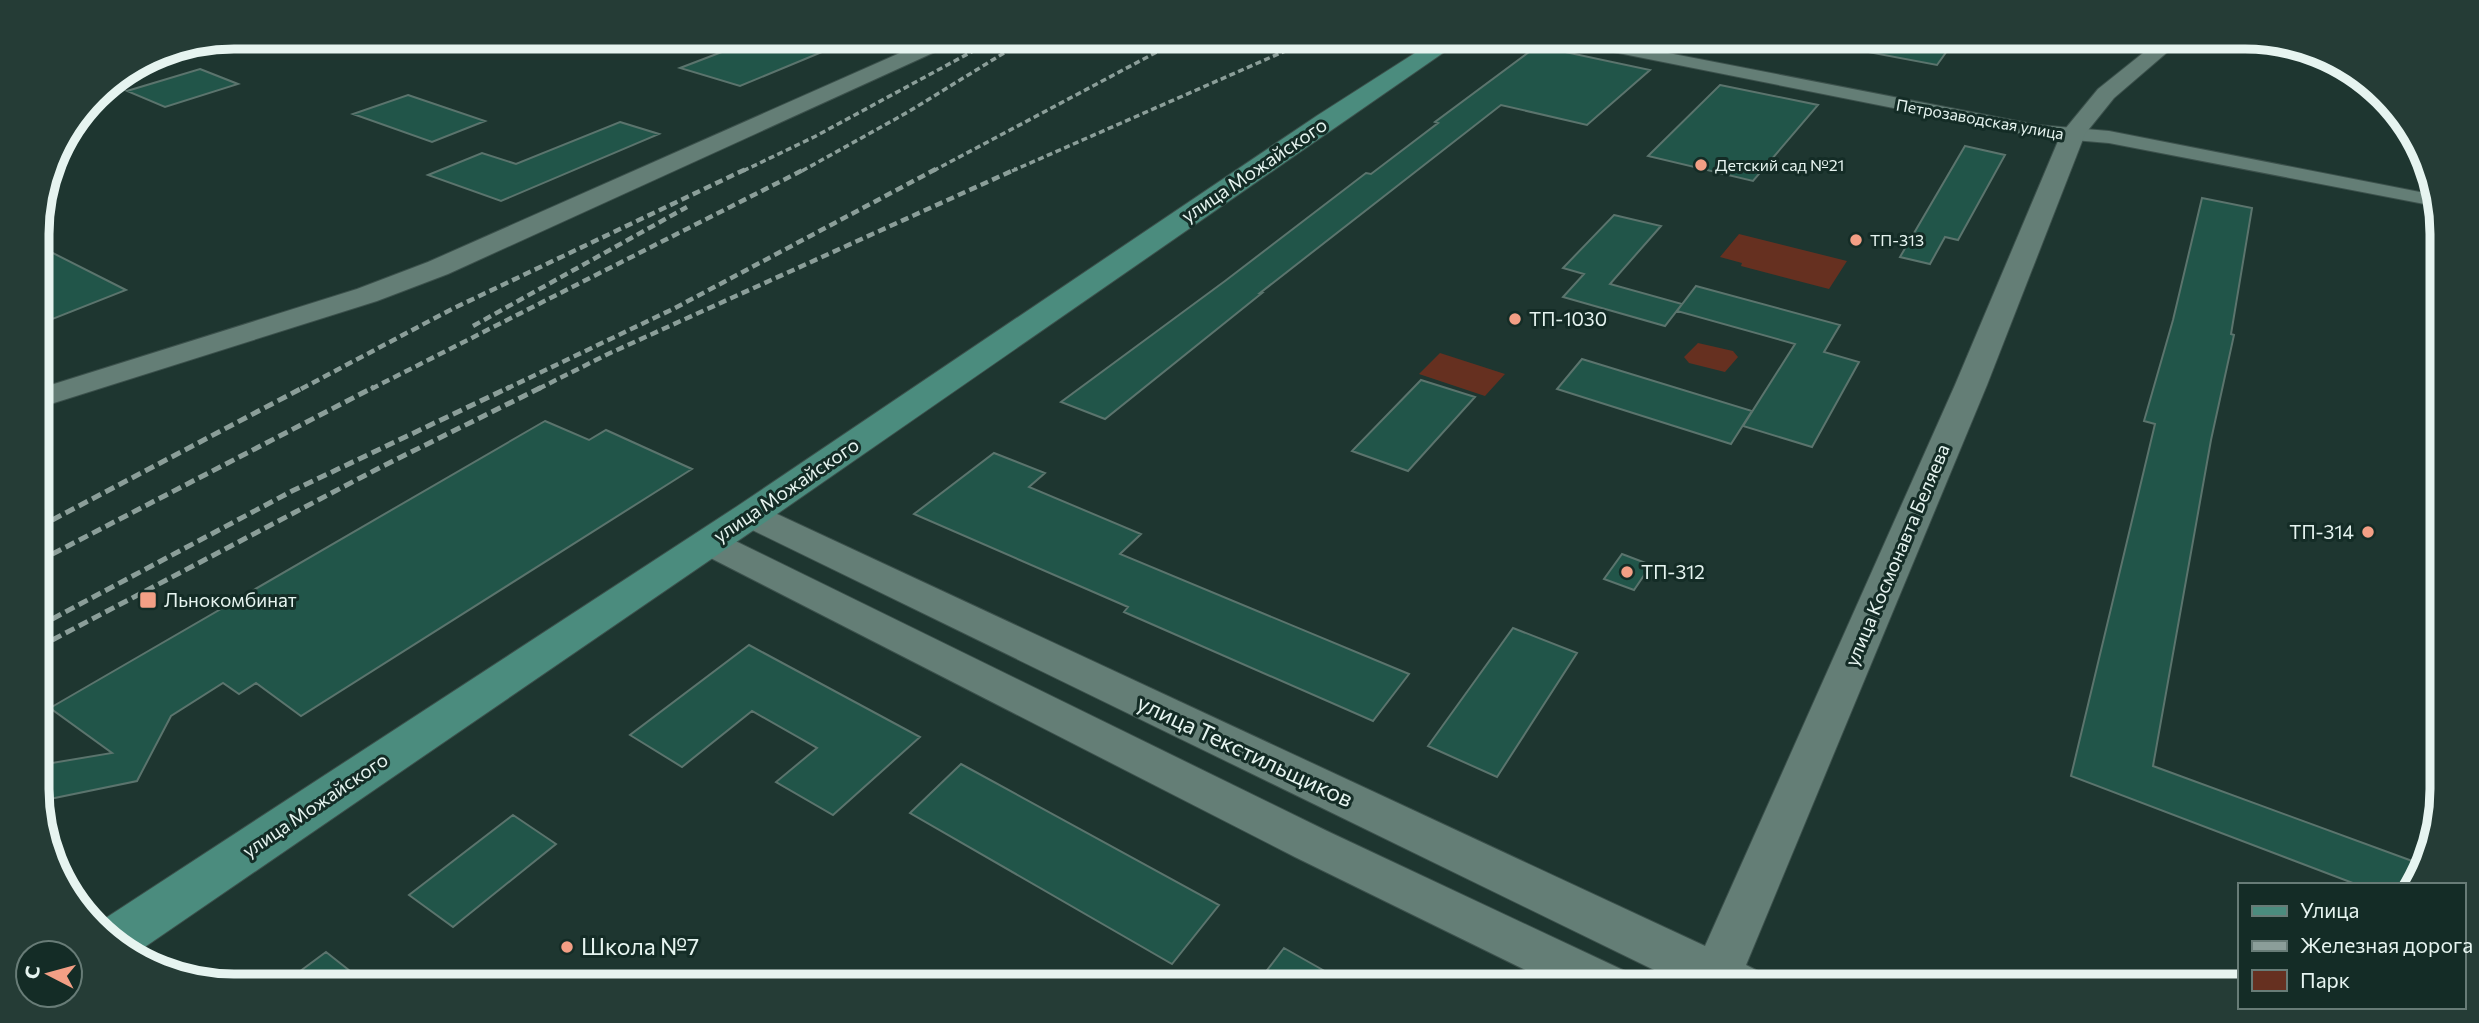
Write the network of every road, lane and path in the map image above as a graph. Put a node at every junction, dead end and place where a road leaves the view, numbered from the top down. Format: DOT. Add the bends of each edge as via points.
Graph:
graph roads {
  1 [pos="925,49"];
  2 [pos="1436,49"];
  3 [pos="1622,49"];
  4 [pos="2160,49"];
  5 [pos="2073,134"];
  6 [pos="2426,200"];
  7 [pos="49,396"];
  8 [pos="750,515"];
  9 [pos="708,542"];
  10 [pos="121,935"];
  11 [pos="1582,974"];
  12 [pos="1706,974"];
  13 [pos="1726,974"];
  1 -- 7 [label="street" via="438,268 367,295"];
  2 -- 8 [label="main road, улица Можайского"];
  3 -- 5 [label="street, Петрозаводская улица" via="2038,131"];
  4 -- 5 [label="street, улица Космонавта Беляева" via="2118,82"];
  5 -- 6 [label="street, Петрозаводская улица" via="2109,137"];
  5 -- 13 [label="street, улица Космонавта Беляева"];
  8 -- 9 [label="main road, улица Можайского"];
  8 -- 12 [label="street, улица Текстильщиков"];
  9 -- 10 [label="main road, улица Можайского"];
  9 -- 11 [label="street" via="1311,844"];
}
